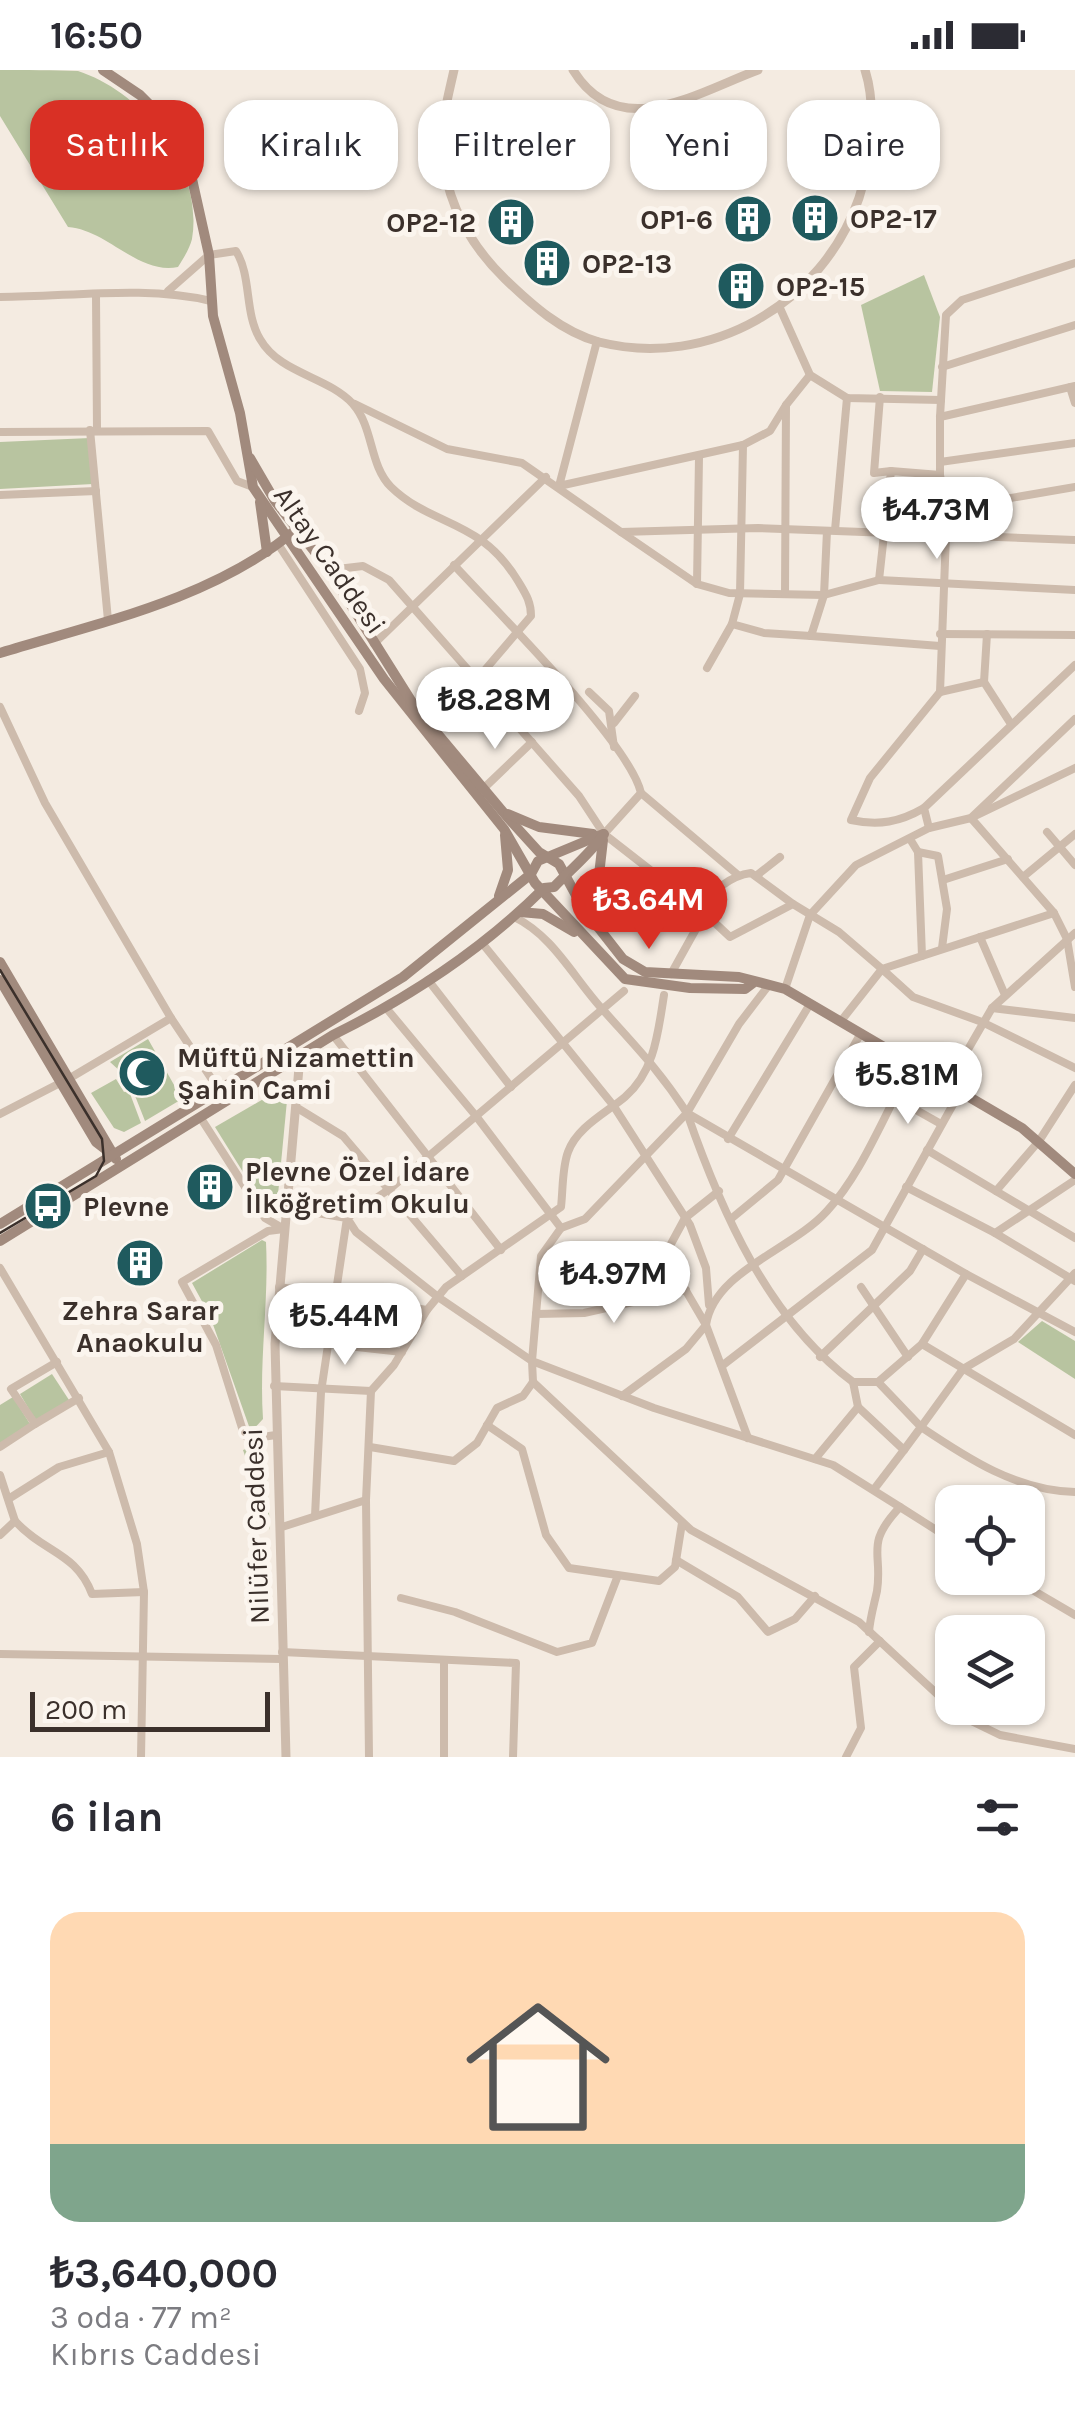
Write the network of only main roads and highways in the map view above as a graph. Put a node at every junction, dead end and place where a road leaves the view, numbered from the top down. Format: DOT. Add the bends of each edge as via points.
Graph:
graph roads {
  1 [pos="103,70"];
  2 [pos="250,458"];
  3 [pos="260,502"];
  4 [pos="299,527"];
  5 [pos="283,540"];
  6 [pos="268,552"];
  7 [pos="0,653"];
  8 [pos="502,811"];
  9 [pos="504,829"];
  10 [pos="604,834"];
  11 [pos="546,858"];
  12 [pos="531,874"];
  13 [pos="562,874"];
  14 [pos="544,888"];
  15 [pos="496,902"];
  16 [pos="517,915"];
  17 [pos="602,933"];
  18 [pos="583,939"];
  19 [pos="0,962"];
  20 [pos="0,980"];
  21 [pos="753,984"];
  22 [pos="5,1001"];
  23 [pos="66,1080"];
  24 [pos="113,1155"];
  25 [pos="121,1168"];
  26 [pos="1074,1171"];
  27 [pos="0,1224"];
  28 [pos="0,1240"];
  1 -- 2 [label="main road, Altay Caddesi" via="171,126 194,177 210,255 211,301"];
  2 -- 3 [label="main road, Altay Caddesi"];
  2 -- 4 [label="main road, Altay Caddesi"];
  3 -- 5 [label="main road, Altay Caddesi"];
  3 -- 6 [label="main road"];
  4 -- 5 [label="main road"];
  4 -- 8 [label="main road, Altay Caddesi" via="422,716"];
  5 -- 6 [label="main road"];
  5 -- 9 [label="main road, Altay Caddesi" via="419,728"];
  6 -- 7 [label="main road" via="195,588"];
  8 -- 10 [label="main road" via="539,827"];
  8 -- 11 [label="main road, Altay Caddesi"];
  9 -- 12 [label="main road, Altay Caddesi"];
  9 -- 15 [label="main road" via="508,870"];
  10 -- 11 [label="main road"];
  10 -- 13 [label="main road" via="588,857"];
  10 -- 17 [label="main road" via="596,901"];
  11 -- 12 [label="main road"];
  11 -- 13 [label="main road" via="560,864"];
  12 -- 14 [label="main road"];
  12 -- 15 [label="main road"];
  13 -- 14 [label="main road" via="554,887"];
  13 -- 17 [label="main road"];
  14 -- 16 [label="main road"];
  14 -- 18 [label="main road"];
  15 -- 24 [label="main road" via="403,977"];
  16 -- 18 [label="main road" via="543,914"];
  16 -- 25 [label="main road" via="387,1009 333,1035"];
  17 -- 21 [label="main road" via="634,968 740,977"];
  18 -- 21 [label="main road" via="625,980 745,989"];
  19 -- 23 [label="main road"];
  20 -- 22 [label="main road"];
  21 -- 26 [label="main road" via="785,990 861,1033 1040,1140"];
  22 -- 23 [label="main road"];
  23 -- 24 [label="main road" via="96,1142"];
  24 -- 25 [label="main road"];
  24 -- 27 [label="main road"];
  25 -- 28 [label="main road"];
}
